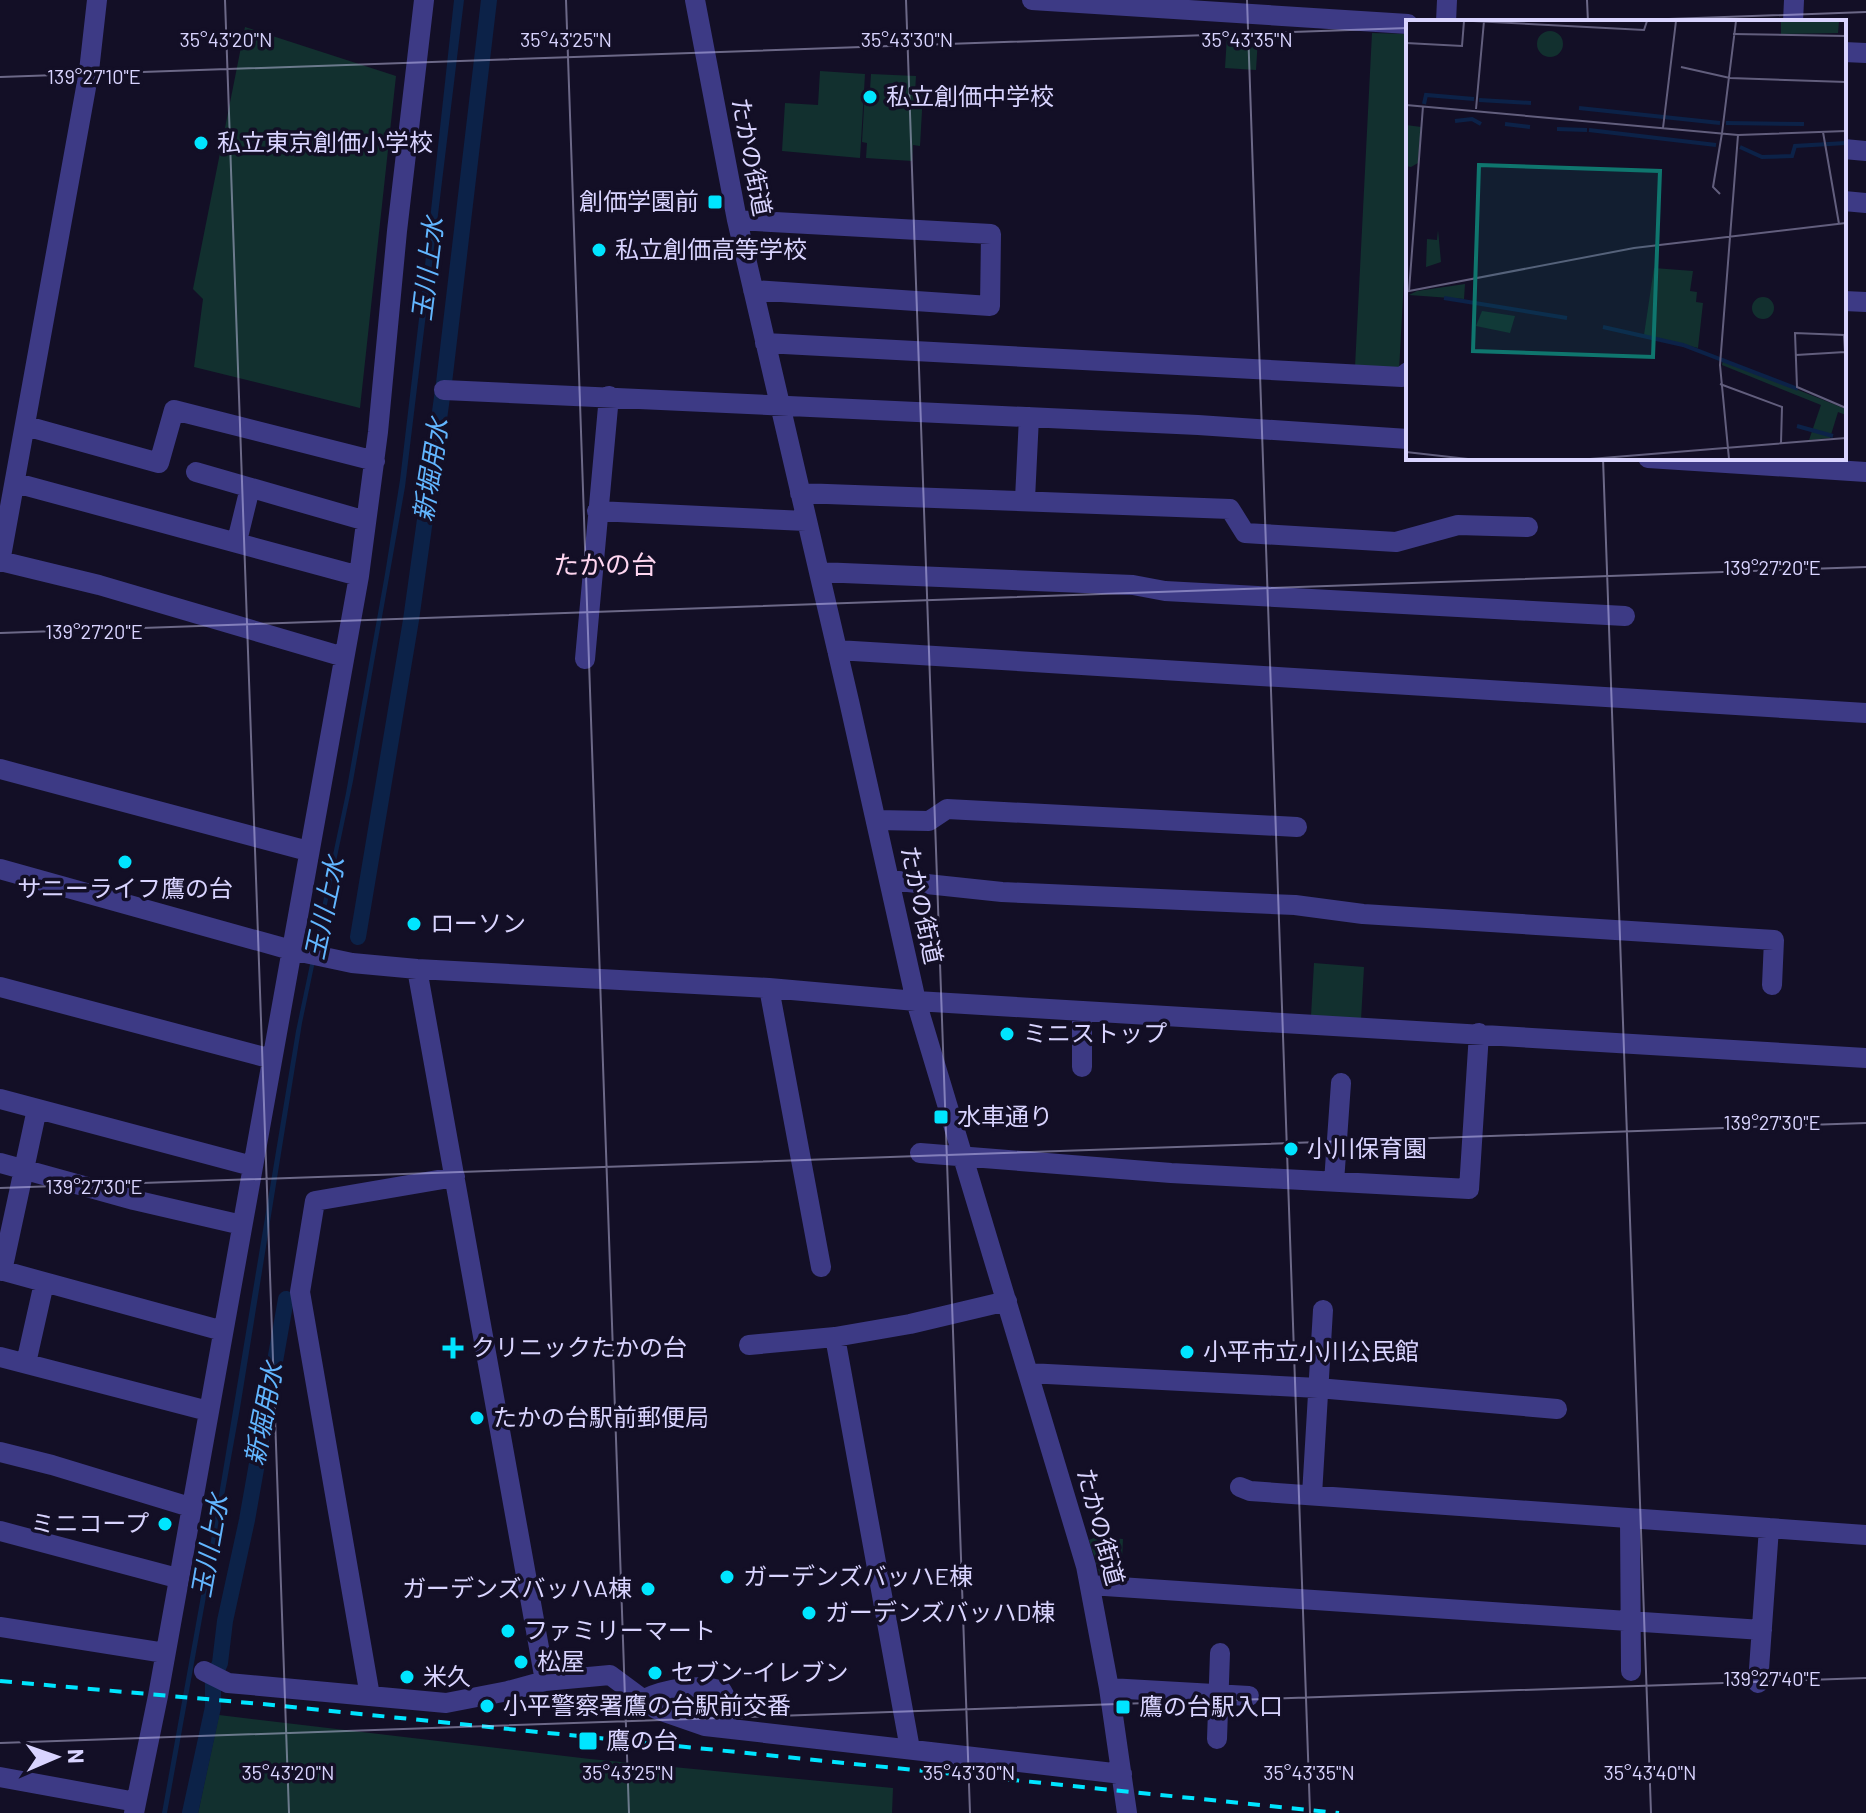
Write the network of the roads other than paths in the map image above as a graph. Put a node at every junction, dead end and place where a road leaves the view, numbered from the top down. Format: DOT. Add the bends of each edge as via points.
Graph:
graph roads {
  1 [pos="97,0"];
  2 [pos="695,0"];
  3 [pos="1032,0"];
  4 [pos="1447,0"];
  5 [pos="1794,0"];
  6 [pos="422,1"];
  7 [pos="1446,20"];
  8 [pos="1793,20"];
  9 [pos="1406,24"];
  10 [pos="1846,52"];
  11 [pos="1866,53"];
  12 [pos="1846,149"];
  13 [pos="1866,151"];
  14 [pos="1846,201"];
  15 [pos="1866,203"];
  16 [pos="737,220"];
  17 [pos="753,290"];
  18 [pos="1846,301"];
  19 [pos="1866,302"];
  20 [pos="765,343"];
  21 [pos="1406,374"];
  22 [pos="444,390"];
  23 [pos="609,396"];
  24 [pos="779,404"];
  25 [pos="1029,417"];
  26 [pos="26,426"];
  27 [pos="1406,439"];
  28 [pos="0,450"];
  29 [pos="21,454"];
  30 [pos="1679,460"];
  31 [pos="375,461"];
  32 [pos="196,472"];
  33 [pos="1866,472"];
  34 [pos="16,483"];
  35 [pos="250,488"];
  36 [pos="800,493"];
  37 [pos="1025,499"];
  38 [pos="597,511"];
  39 [pos="366,521"];
  40 [pos="806,521"];
  41 [pos="1528,527"];
  42 [pos="237,541"];
  43 [pos="0,562"];
  44 [pos="819,572"];
  45 [pos="359,576"];
  46 [pos="1625,616"];
  47 [pos="837,650"];
  48 [pos="344,657"];
  49 [pos="585,659"];
  50 [pos="1866,713"];
  51 [pos="0,769"];
  52 [pos="876,820"];
  53 [pos="1297,827"];
  54 [pos="308,851"];
  55 [pos="0,869"];
  56 [pos="889,880"];
  57 [pos="291,950"];
  58 [pos="417,969"];
  59 [pos="1772,985"];
  60 [pos="0,987"];
  61 [pos="769,988"];
  62 [pos="916,1001"];
  63 [pos="1082,1011"];
  64 [pos="1479,1033"];
  65 [pos="1866,1058"];
  66 [pos="272,1059"];
  67 [pos="1082,1067"];
  68 [pos="1341,1083"];
  69 [pos="0,1099"];
  70 [pos="37,1109"];
  71 [pos="920,1153"];
  72 [pos="964,1158"];
  73 [pos="0,1163"];
  74 [pos="252,1166"];
  75 [pos="24,1170"];
  76 [pos="455,1177"];
  77 [pos="1334,1182"];
  78 [pos="242,1225"];
  79 [pos="821,1267"];
  80 [pos="1,1271"];
  81 [pos="44,1283"];
  82 [pos="1007,1301"];
  83 [pos="1323,1310"];
  84 [pos="223,1331"];
  85 [pos="835,1337"];
  86 [pos="749,1345"];
  87 [pos="0,1357"];
  88 [pos="26,1363"];
  89 [pos="1028,1373"];
  90 [pos="1318,1388"];
  91 [pos="1557,1409"];
  92 [pos="208,1411"];
  93 [pos="0,1452"];
  94 [pos="1240,1487"];
  95 [pos="1312,1495"];
  96 [pos="190,1507"];
  97 [pos="1630,1519"];
  98 [pos="1769,1528"];
  99 [pos="0,1531"];
  100 [pos="1866,1535"];
  101 [pos="177,1578"];
  102 [pos="1090,1585"];
  103 [pos="1630,1620"];
  104 [pos="0,1627"];
  105 [pos="1762,1630"];
  106 [pos="1220,1653"];
  107 [pos="167,1661"];
  108 [pos="1631,1671"];
  109 [pos="207,1672"];
  110 [pos="545,1681"];
  111 [pos="1758,1683"];
  112 [pos="1109,1688"];
  113 [pos="1219,1693"];
  114 [pos="370,1696"];
  115 [pos="1249,1696"];
  116 [pos="644,1699"];
  117 [pos="726,1728"];
  118 [pos="1217,1739"];
  119 [pos="910,1749"];
  120 [pos="1122,1774"];
  121 [pos="0,1777"];
  122 [pos="135,1808"];
  123 [pos="1127,1813"];
  1 -- 26 [label="street"];
  2 -- 16 [label="street, たかの街道"];
  3 -- 9 [label="street"];
  4 -- 7 [label="street"];
  5 -- 8 [label="street"];
  6 -- 31 [label="street"];
  10 -- 11 [label="street"];
  12 -- 13 [label="street"];
  14 -- 15 [label="street"];
  16 -- 17 [label="street, たかの街道"];
  16 -- 17 [label="street" via="991,234 990,306"];
  17 -- 20 [label="street, たかの街道"];
  18 -- 19 [label="street"];
  20 -- 21 [label="street"];
  20 -- 24 [label="street, たかの街道"];
  22 -- 23 [label="street"];
  23 -- 24 [label="street"];
  23 -- 38 [label="street"];
  24 -- 25 [label="street"];
  24 -- 36 [label="street, たかの街道"];
  25 -- 27 [label="street"];
  25 -- 37 [label="street"];
  26 -- 29 [label="street"];
  26 -- 31 [label="street" via="159,463 174,410"];
  28 -- 29 [label="street"];
  29 -- 34 [label="street"];
  30 -- 33 [label="street"];
  31 -- 39 [label="street"];
  32 -- 35 [label="street"];
  34 -- 42 [label="street"];
  34 -- 43 [label="street"];
  35 -- 39 [label="street"];
  35 -- 42 [label="street"];
  36 -- 37 [label="street"];
  36 -- 40 [label="street, たかの街道"];
  37 -- 41 [label="street" via="1230,509 1245,533 1396,542 1458,525"];
  38 -- 40 [label="street"];
  38 -- 49 [label="street"];
  39 -- 45 [label="street"];
  40 -- 44 [label="street, たかの街道"];
  42 -- 45 [label="street"];
  43 -- 48 [label="street" via="99,585"];
  44 -- 46 [label="street" via="1133,585"];
  44 -- 47 [label="street, たかの街道"];
  45 -- 48 [label="street"];
  47 -- 50 [label="street"];
  47 -- 52 [label="street, たかの街道"];
  48 -- 54 [label="street"];
  51 -- 54 [label="street"];
  52 -- 53 [label="street" via="929,821 947,809 1246,819"];
  52 -- 56 [label="street, たかの街道"];
  54 -- 57 [label="street"];
  55 -- 57 [label="street"];
  56 -- 59 [label="street" via="1002,892 1295,905 1363,914 1774,940"];
  56 -- 62 [label="street, たかの街道"];
  57 -- 58 [label="street"];
  57 -- 66 [label="street"];
  58 -- 61 [label="street"];
  58 -- 76 [label="street"];
  60 -- 66 [label="street"];
  61 -- 62 [label="street"];
  61 -- 79 [label="street"];
  62 -- 63 [label="street"];
  62 -- 72 [label="street, たかの街道"];
  63 -- 64 [label="street"];
  63 -- 67 [label="street"];
  64 -- 65 [label="street"];
  64 -- 77 [label="street" via="1469,1189"];
  66 -- 74 [label="street"];
  68 -- 77 [label="street"];
  69 -- 70 [label="street"];
  70 -- 74 [label="street"];
  70 -- 75 [label="street"];
  71 -- 72 [label="street"];
  72 -- 77 [label="street"];
  72 -- 82 [label="street, たかの街道"];
  73 -- 75 [label="street"];
  74 -- 78 [label="street"];
  75 -- 78 [label="street"];
  75 -- 80 [label="street"];
  76 -- 110 [label="street"];
  76 -- 114 [label="street" via="315,1201 300,1292"];
  78 -- 84 [label="street"];
  80 -- 81 [label="street"];
  81 -- 84 [label="street"];
  81 -- 88 [label="street"];
  82 -- 85 [label="street"];
  82 -- 89 [label="street, たかの街道"];
  83 -- 90 [label="street"];
  84 -- 92 [label="street"];
  85 -- 86 [label="street"];
  85 -- 119 [label="street"];
  87 -- 88 [label="street"];
  88 -- 92 [label="street"];
  89 -- 90 [label="street"];
  89 -- 102 [label="street, たかの街道"];
  90 -- 91 [label="street"];
  90 -- 95 [label="street"];
  92 -- 96 [label="street"];
  93 -- 96 [label="street"];
  94 -- 95 [label="street"];
  95 -- 97 [label="street"];
  96 -- 101 [label="street"];
  97 -- 98 [label="street"];
  97 -- 103 [label="street"];
  98 -- 100 [label="street"];
  98 -- 105 [label="street"];
  99 -- 101 [label="street"];
  101 -- 107 [label="street"];
  102 -- 103 [label="street"];
  102 -- 112 [label="street, たかの街道"];
  103 -- 105 [label="street"];
  103 -- 108 [label="street"];
  104 -- 107 [label="street"];
  105 -- 111 [label="street"];
  106 -- 113 [label="street"];
  107 -- 122 [label="street"];
  109 -- 114 [label="street" via="228,1683"];
  110 -- 114 [label="street" via="446,1703"];
  110 -- 116 [label="street" via="610,1675"];
  112 -- 113 [label="street"];
  112 -- 120 [label="street, たかの街道"];
  113 -- 115 [label="street"];
  113 -- 118 [label="street"];
  116 -- 117 [label="street" via="656,1709"];
  116 -- 117 [label="street" via="660,1691 722,1691 727,1700"];
  117 -- 119 [label="street"];
  119 -- 120 [label="street"];
  120 -- 123 [label="street, たかの街道"];
  121 -- 122 [label="street"];
}
